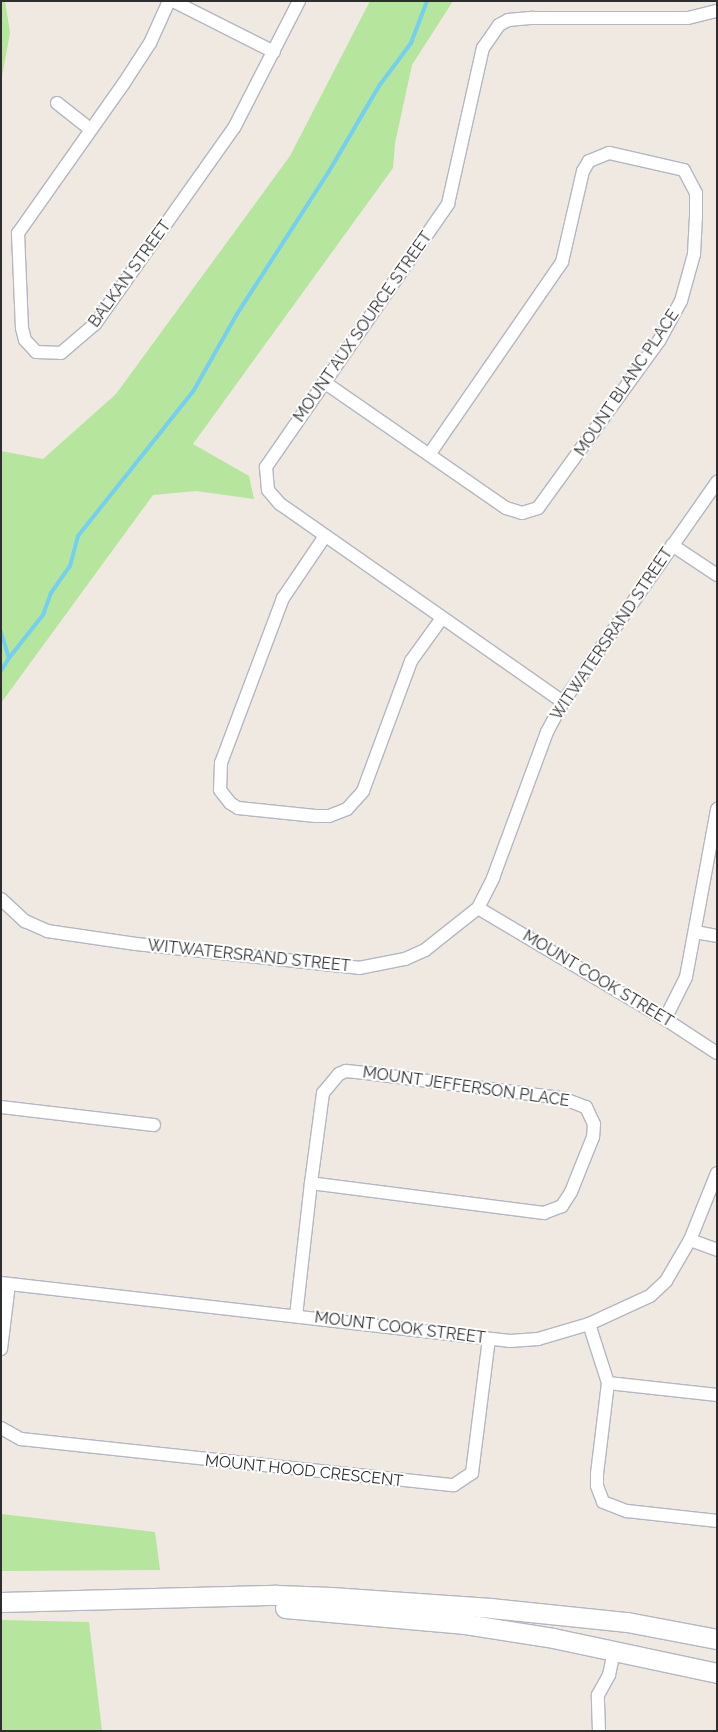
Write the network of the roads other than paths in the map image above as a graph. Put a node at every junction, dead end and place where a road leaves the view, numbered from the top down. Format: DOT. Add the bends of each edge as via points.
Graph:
graph roads {
  1 [pos="168,1"];
  2 [pos="174,1"];
  3 [pos="299,1"];
  4 [pos="717,10"];
  5 [pos="274,52"];
  6 [pos="57,103"];
  7 [pos="90,129"];
  8 [pos="324,382"];
  9 [pos="431,452"];
  10 [pos="717,482"];
  11 [pos="325,536"];
  12 [pos="672,545"];
  13 [pos="717,574"];
  14 [pos="442,618"];
  15 [pos="563,702"];
  16 [pos="717,809"];
  17 [pos="1,899"];
  18 [pos="478,908"];
  19 [pos="695,932"];
  20 [pos="717,936"];
  21 [pos="665,1019"];
  22 [pos="717,1053"];
  23 [pos="1,1107"];
  24 [pos="154,1125"];
  25 [pos="717,1173"];
  26 [pos="310,1183"];
  27 [pos="690,1240"];
  28 [pos="717,1250"];
  29 [pos="5,1283"];
  30 [pos="296,1316"];
  31 [pos="589,1324"];
  32 [pos="489,1339"];
  33 [pos="1,1349"];
  34 [pos="608,1383"];
  35 [pos="717,1395"];
  36 [pos="1,1428"];
  37 [pos="717,1521"];
  38 [pos="170,1599"];
  39 [pos="1,1602"];
  40 [pos="717,1639"];
  41 [pos="614,1651"];
  42 [pos="717,1673"];
  43 [pos="600,1731"];
  1 -- 7 [label="street, BALKAN STREET" via="150,43"];
  2 -- 5 [label="street"];
  3 -- 5 [label="street, BALKAN STREET"];
  4 -- 8 [label="street, MOUNT AUX SOURCE STREET" via="688,18 528,18 499,25 484,48 448,204"];
  5 -- 7 [label="street, BALKAN STREET" via="234,128 95,324 61,353 43,354 29,346 22,328 18,233"];
  6 -- 7 [label="street"];
  8 -- 9 [label="street, MOUNT BLANC PLACE"];
  8 -- 11 [label="street, MOUNT AUX SOURCE STREET" via="277,447 264,473 268,490 280,504"];
  9 -- 9 [label="street, MOUNT BLANC PLACE" via="506,508 522,513 544,504 659,341 681,301 694,254 696,218 696,193 684,170 609,153 592,157 583,171 562,262"];
  10 -- 12 [label="street, WITWATERSRAND STREET"];
  11 -- 14 [label="street, MOUNT AUX SOURCE STREET"];
  11 -- 14 [label="street" via="283,598 221,763 220,790 230,804 238,808 316,816 329,816 347,808 363,791 410,661"];
  12 -- 13 [label="street"];
  12 -- 15 [label="street, WITWATERSRAND STREET"];
  14 -- 15 [label="street, MOUNT AUX SOURCE STREET"];
  15 -- 18 [label="street, WITWATERSRAND STREET" via="547,732 493,878"];
  16 -- 19 [label="street"];
  17 -- 18 [label="street, WITWATERSRAND STREET" via="25,921 61,934 359,968 405,959 425,950"];
  18 -- 21 [label="street, MOUNT COOK STREET"];
  19 -- 20 [label="street"];
  19 -- 21 [label="street" via="686,977"];
  21 -- 22 [label="street, MOUNT COOK STREET"];
  23 -- 24 [label="street"];
  25 -- 27 [label="street, MOUNT COOK STREET"];
  26 -- 26 [label="street, MOUNT JEFFERSON PLACE" via="322,1093 334,1077 346,1071 574,1100 589,1111 594,1124 593,1137 572,1192 562,1206 544,1213"];
  26 -- 30 [label="street, MOUNT JEFFERSON PLACE"];
  27 -- 28 [label="street"];
  27 -- 31 [label="street, MOUNT COOK STREET" via="666,1281 650,1296"];
  29 -- 30 [label="street, MOUNT COOK STREET"];
  29 -- 33 [label="street"];
  30 -- 32 [label="street, MOUNT COOK STREET"];
  31 -- 32 [label="street, MOUNT COOK STREET" via="538,1339 510,1342"];
  31 -- 34 [label="street"];
  32 -- 36 [label="street, MOUNT HOOD CRESCENT" via="472,1473 454,1485 21,1438"];
  34 -- 35 [label="street"];
  34 -- 37 [label="street" via="597,1474 597,1486 603,1502 627,1511"];
  38 -- 39 [label="main road"];
  38 -- 40 [label="main road" via="277,1595 446,1604 627,1622"];
  38 -- 41 [label="main road" via="465,1624"];
  41 -- 42 [label="main road"];
  41 -- 43 [label="street" via="609,1675 598,1695"];
}
